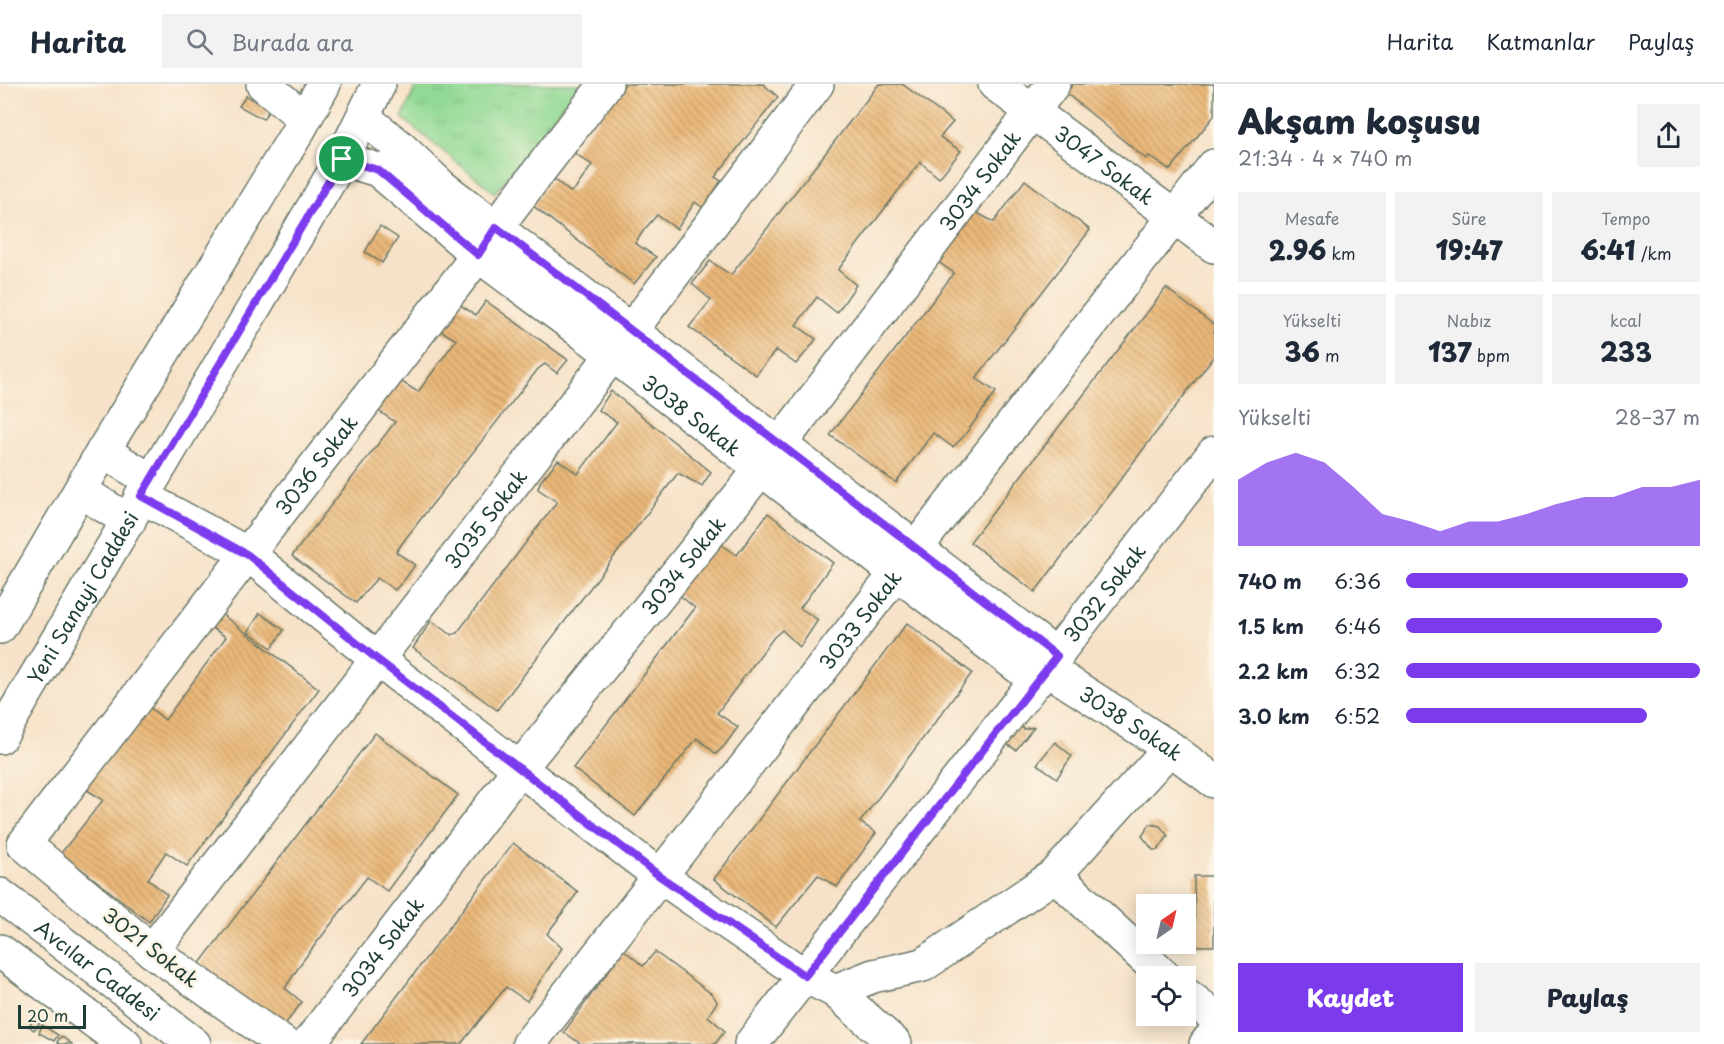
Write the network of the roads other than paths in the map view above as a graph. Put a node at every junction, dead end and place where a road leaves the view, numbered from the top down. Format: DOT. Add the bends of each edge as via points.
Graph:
graph roads {
  1 [pos="263,84"];
  2 [pos="379,84"];
  3 [pos="606,84"];
  4 [pos="817,84"];
  5 [pos="995,84"];
  6 [pos="1053,84"];
  7 [pos="311,108"];
  8 [pos="1031,112"];
  9 [pos="364,118"];
  10 [pos="342,159"];
  11 [pos="1214,166"];
  12 [pos="1176,218"];
  13 [pos="496,227"];
  14 [pos="1214,246"];
  15 [pos="478,255"];
  16 [pos="621,343"];
  17 [pos="103,451"];
  18 [pos="1214,453"];
  19 [pos="770,458"];
  20 [pos="82,492"];
  21 [pos="140,499"];
  22 [pos="248,555"];
  23 [pos="906,561"];
  24 [pos="0,627"];
  25 [pos="378,660"];
  26 [pos="1047,669"];
  27 [pos="0,737"];
  28 [pos="1170,748"];
  29 [pos="520,768"];
  30 [pos="1214,781"];
  31 [pos="24,844"];
  32 [pos="1055,875"];
  33 [pos="661,877"];
  34 [pos="0,895"];
  35 [pos="0,951"];
  36 [pos="152,951"];
  37 [pos="1153,966"];
  38 [pos="805,976"];
  39 [pos="835,990"];
  40 [pos="1196,1002"];
  41 [pos="1214,1016"];
  42 [pos="1214,1034"];
  43 [pos="125,1044"];
  44 [pos="194,1044"];
  45 [pos="284,1044"];
  46 [pos="308,1044"];
  47 [pos="529,1044"];
  48 [pos="751,1044"];
  49 [pos="895,1044"];
  50 [pos="1206,1044"];
  1 -- 7 [label="main road"];
  2 -- 9 [label="main road, Yeni Sanayi Caddesi"];
  3 -- 13 [label="main road, 3036 Sokak"];
  4 -- 16 [label="main road, 3035 Sokak"];
  5 -- 8 [label="main road, 3047 Sokak"];
  6 -- 8 [label="main road, 3034 Sokak"];
  7 -- 9 [label="main road, 3038 Sokak"];
  7 -- 10 [label="main road, 3038 Sokak"];
  7 -- 17 [label="main road"];
  8 -- 12 [label="main road, 3047 Sokak"];
  8 -- 19 [label="main road, 3034 Sokak"];
  9 -- 10 [label="main road, Yeni Sanayi Caddesi"];
  9 -- 13 [label="main road, 3038 Sokak" via="441,186"];
  10 -- 15 [label="main road, 3038 Sokak" via="378,170"];
  10 -- 21 [label="main road, Yeni Sanayi Caddesi"];
  11 -- 12 [label="main road, 3033 Sokak"];
  12 -- 14 [label="main road, 3047 Sokak"];
  12 -- 23 [label="main road, 3033 Sokak"];
  13 -- 15 [label="main road, 3036 Sokak"];
  13 -- 16 [label="main road, 3038 Sokak"];
  15 -- 16 [label="main road, 3038 Sokak"];
  15 -- 22 [label="main road, 3036 Sokak"];
  16 -- 19 [label="main road, 3038 Sokak"];
  16 -- 25 [label="main road, 3035 Sokak"];
  17 -- 20 [label="main road"];
  17 -- 21 [label="main road"];
  18 -- 26 [label="main road, 3032 Sokak"];
  19 -- 23 [label="main road, 3038 Sokak"];
  19 -- 29 [label="main road, 3034 Sokak"];
  20 -- 21 [label="main road"];
  20 -- 24 [label="main road"];
  21 -- 22 [label="main road"];
  21 -- 27 [label="main road, Yeni Sanayi Caddesi"];
  22 -- 25 [label="main road"];
  22 -- 31 [label="main road, 3036 Sokak"];
  23 -- 26 [label="main road, 3038 Sokak"];
  23 -- 33 [label="main road, 3033 Sokak"];
  25 -- 29 [label="main road"];
  25 -- 36 [label="main road, 3035 Sokak"];
  26 -- 28 [label="main road, 3038 Sokak"];
  26 -- 38 [label="main road, 3032 Sokak"];
  28 -- 30 [label="main road, 3038 Sokak"];
  28 -- 32 [label="main road"];
  29 -- 33 [label="main road"];
  29 -- 46 [label="main road, 3034 Sokak"];
  31 -- 36 [label="main road, 3021 Sokak"];
  32 -- 37 [label="main road"];
  32 -- 39 [label="main road" via="922,965"];
  33 -- 38 [label="main road"];
  33 -- 47 [label="main road, 3033 Sokak"];
  34 -- 44 [label="main road, Avcılar Caddesi"];
  35 -- 43 [label="main road, Avcılar Caddesi"];
  36 -- 45 [label="main road, 3021 Sokak"];
  38 -- 39 [label="main road"];
  38 -- 48 [label="main road, 3032 Sokak"];
  39 -- 49 [label="main road"];
  40 -- 41 [label="main road"];
  42 -- 50 [label="main road"];
}
